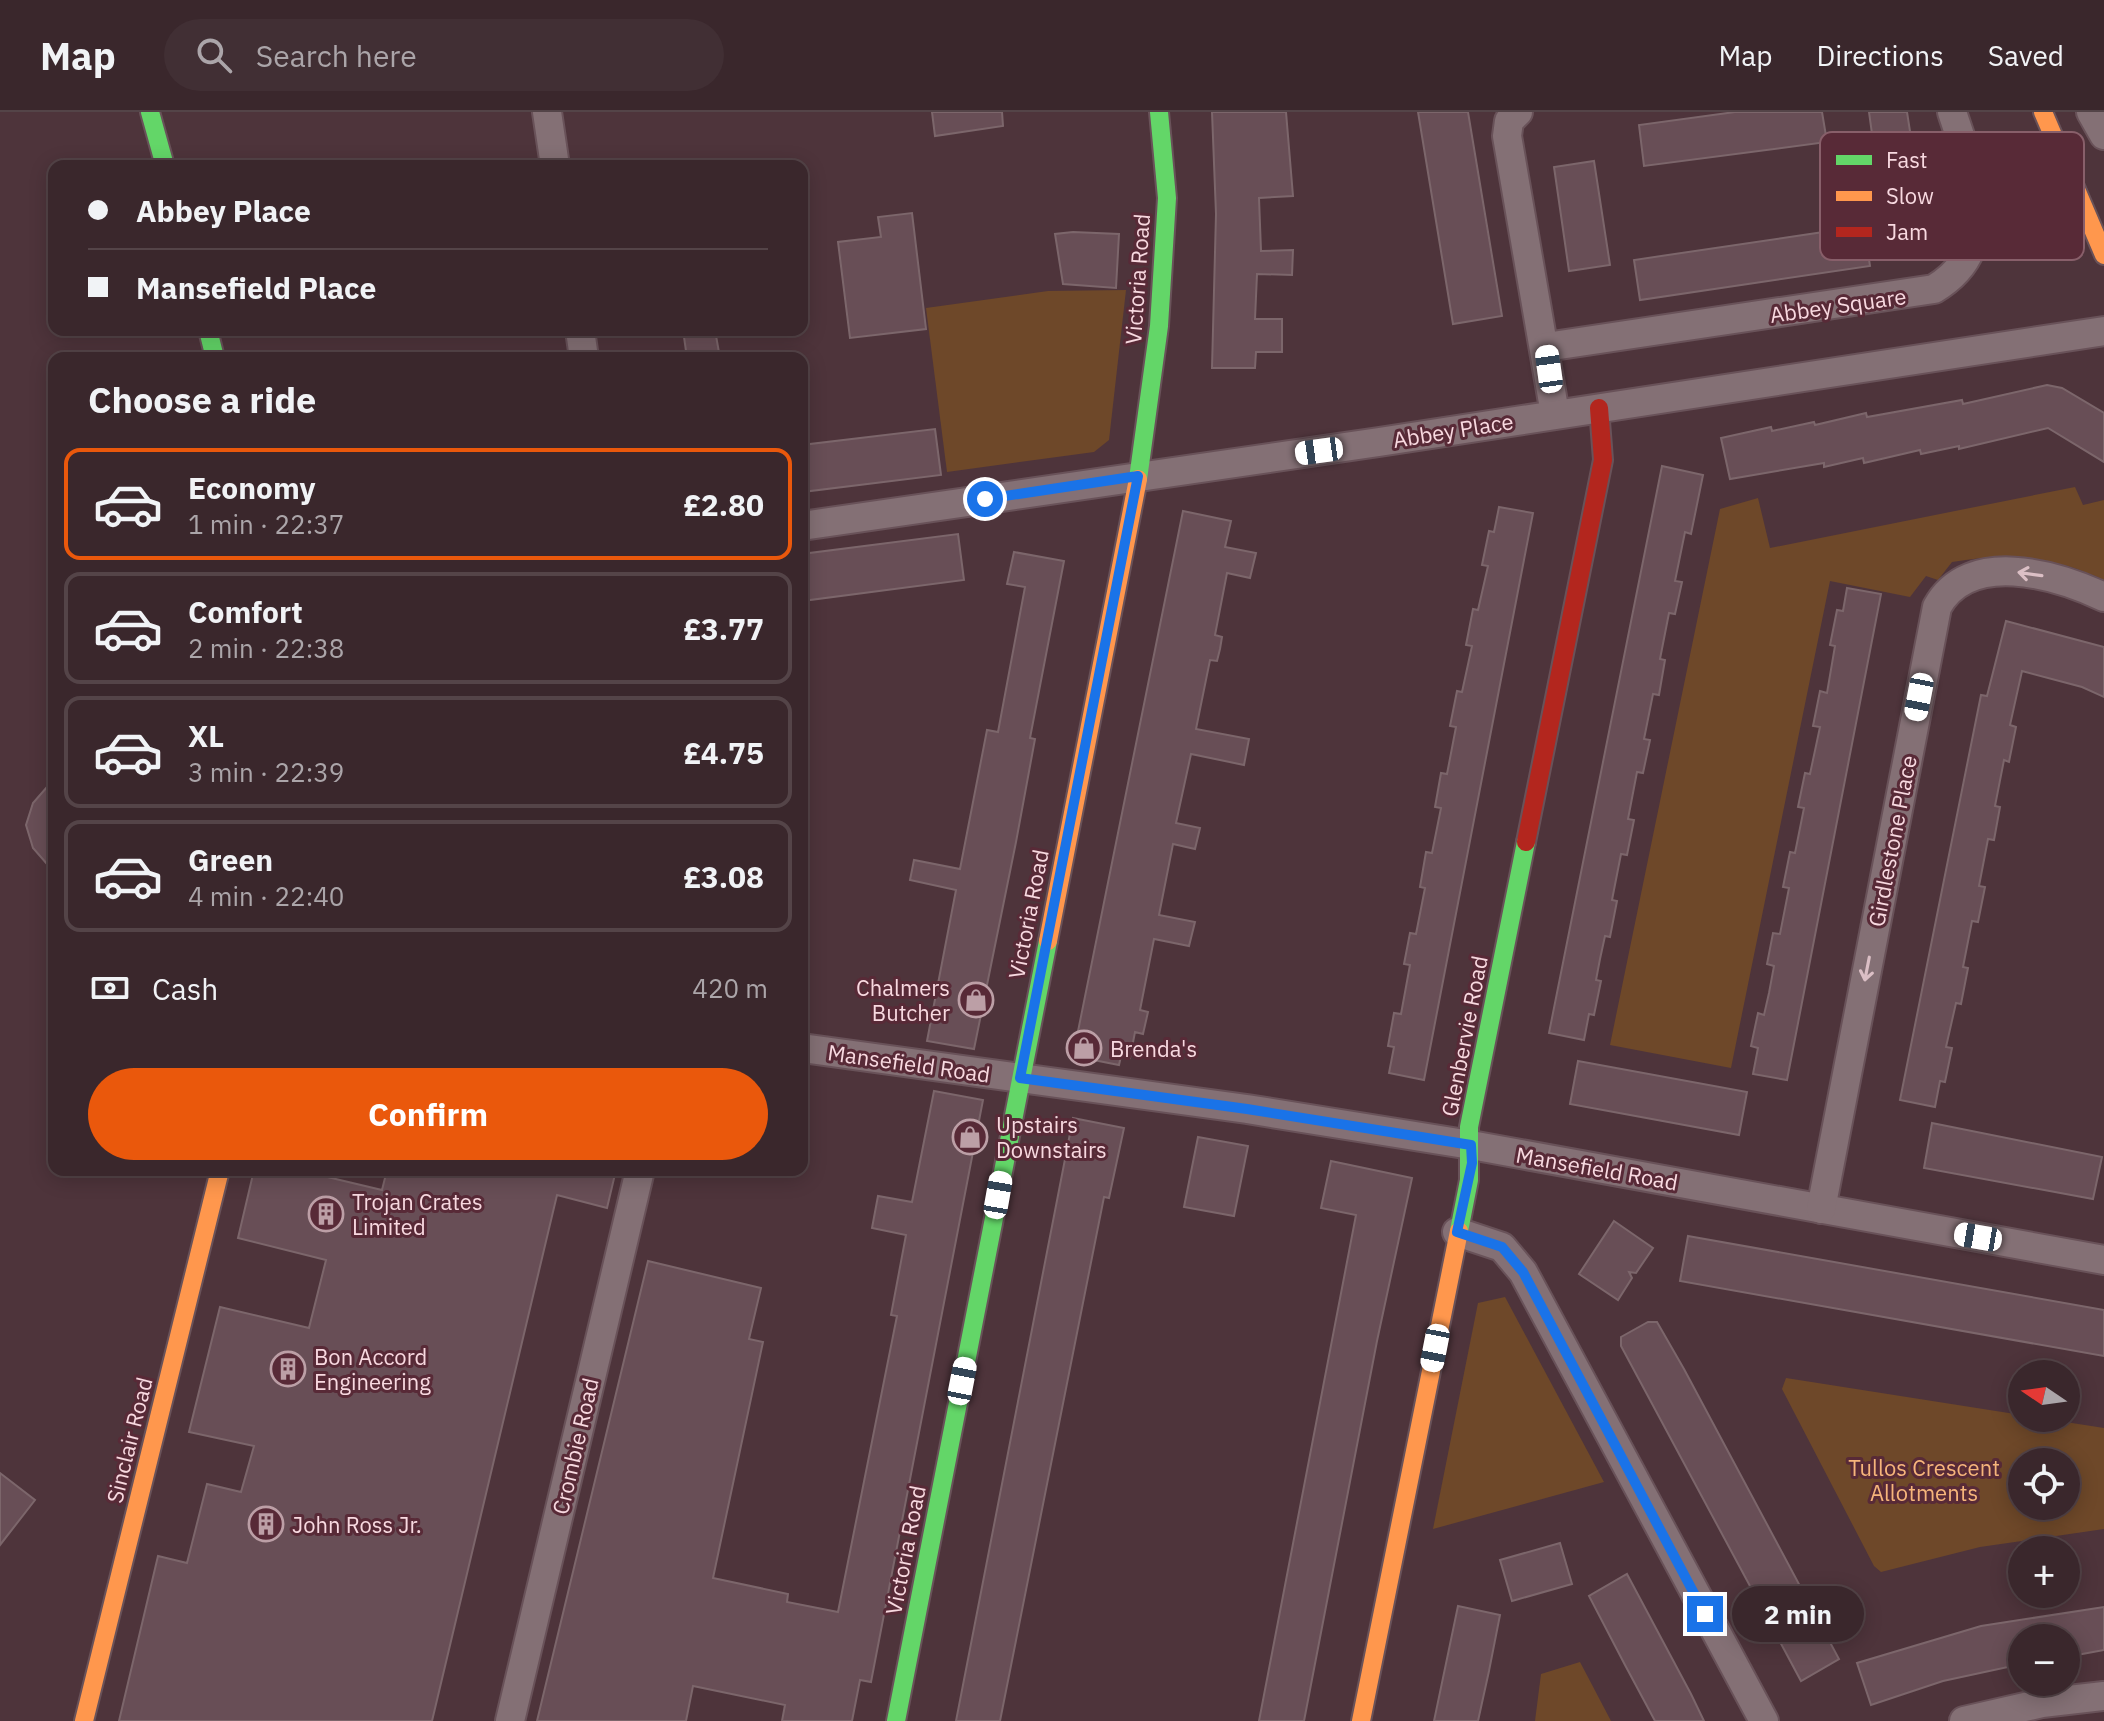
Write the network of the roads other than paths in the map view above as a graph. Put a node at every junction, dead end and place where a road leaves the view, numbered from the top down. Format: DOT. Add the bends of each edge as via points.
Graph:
graph roads {
  1 [pos="150,112"];
  2 [pos="547,112"];
  3 [pos="1159,112"];
  4 [pos="1518,112"];
  5 [pos="1952,112"];
  6 [pos="2043,112"];
  7 [pos="2091,112"];
  8 [pos="1959,132"];
  9 [pos="2052,132"];
  10 [pos="2104,135"];
  11 [pos="163,160"];
  12 [pos="554,160"];
  13 [pos="2084,208"];
  14 [pos="2104,255"];
  15 [pos="1964,260"];
  16 [pos="2104,331"];
  17 [pos="1546,347"];
  18 [pos="1599,408"];
  19 [pos="1555,414"];
  20 [pos="1138,476"];
  21 [pos="808,525"];
  22 [pos="2104,597"];
  23 [pos="808,1049"];
  24 [pos="1020,1078"];
  25 [pos="1471,1145"];
  26 [pos="219,1176"];
  27 [pos="639,1176"];
  28 [pos="1821,1209"];
  29 [pos="1457,1232"];
  30 [pos="2104,1260"];
  31 [pos="2104,1696"];
  32 [pos="84,1721"];
  33 [pos="510,1721"];
  34 [pos="896,1721"];
  35 [pos="1361,1721"];
  36 [pos="1764,1721"];
  37 [pos="1964,1721"];
  1 -- 11 [label="street"];
  2 -- 12 [label="street"];
  3 -- 20 [label="street, Victoria Road" via="1166,212 1159,326"];
  4 -- 17 [label="street" via="1509,121 1507,136"];
  5 -- 8 [label="street, Abbey Square"];
  6 -- 9 [label="street"];
  7 -- 10 [label="street"];
  13 -- 14 [label="street"];
  15 -- 17 [label="street, Abbey Square" via="1934,289"];
  16 -- 18 [label="street, Abbey Place"];
  17 -- 19 [label="street"];
  18 -- 19 [label="street, Abbey Place"];
  18 -- 25 [label="street, Glenbervie Road" via="1603,460 1469,1127"];
  19 -- 20 [label="street, Abbey Place"];
  20 -- 21 [label="street, Abbey Place"];
  20 -- 24 [label="street, Victoria Road"];
  22 -- 28 [label="street, Girdlestone Place, one-way" via="2033,573 1994,572 1957,582 1937,607"];
  23 -- 24 [label="street, Mansefield Road"];
  24 -- 25 [label="street, Mansefield Road"];
  24 -- 34 [label="street, Victoria Road"];
  25 -- 28 [label="street, Mansefield Road"];
  25 -- 29 [label="street, Glenbervie Road"];
  26 -- 32 [label="street, Sinclair Road"];
  27 -- 33 [label="street, Crombie Road"];
  28 -- 30 [label="street, Mansefield Road"];
  29 -- 35 [label="street, Glenbervie Road"];
  29 -- 36 [label="street" via="1502,1247 1523,1272"];
  31 -- 37 [label="street" via="2042,1703"];
}
